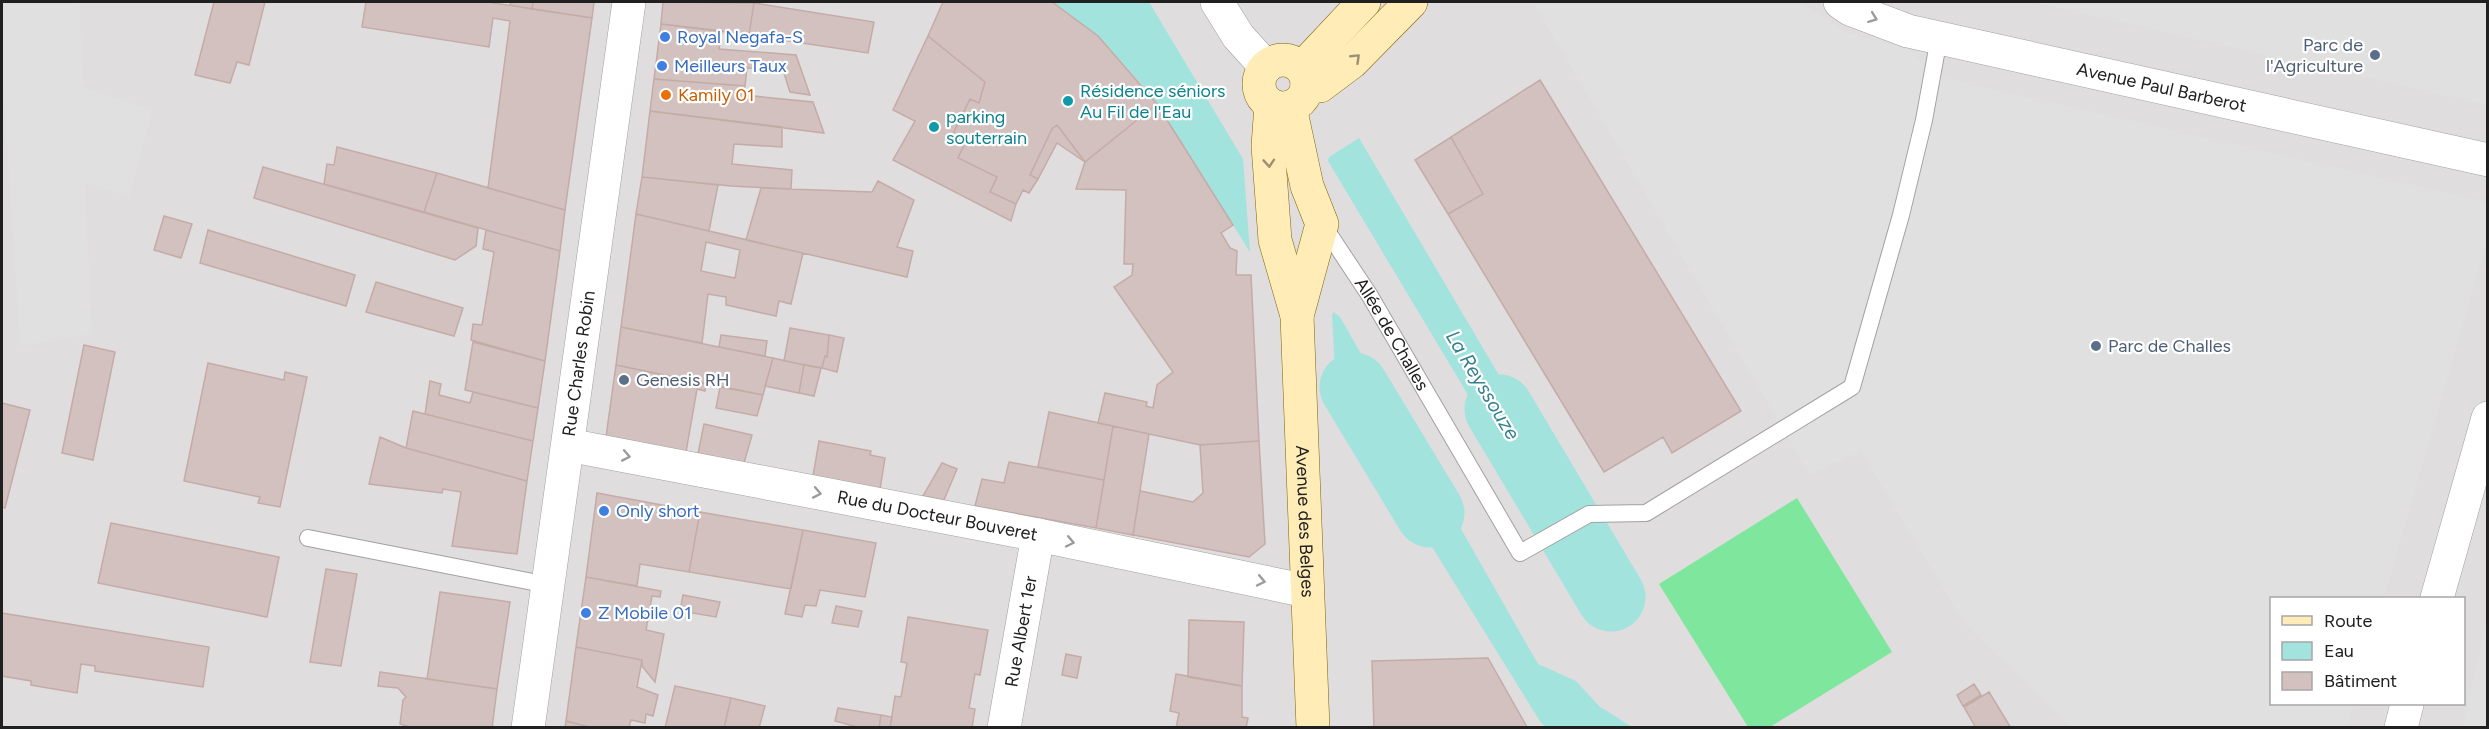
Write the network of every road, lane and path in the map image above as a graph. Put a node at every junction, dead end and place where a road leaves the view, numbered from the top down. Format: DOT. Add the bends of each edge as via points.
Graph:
graph roads {
  1 [pos="629,2"];
  2 [pos="1217,2"];
  3 [pos="1364,2"];
  4 [pos="1411,2"];
  5 [pos="1840,2"];
  6 [pos="1939,38"];
  7 [pos="1266,67"];
  8 [pos="1293,91"];
  9 [pos="2487,160"];
  10 [pos="1322,224"];
  11 [pos="1297,316"];
  12 [pos="2487,418"];
  13 [pos="568,445"];
  14 [pos="1038,535"];
  15 [pos="308,538"];
  16 [pos="548,585"];
  17 [pos="1307,591"];
  18 [pos="2437,597"];
  19 [pos="2407,705"];
  20 [pos="528,728"];
  21 [pos="1004,728"];
  22 [pos="1313,728"];
  23 [pos="2400,728"];
  1 -- 13 [label="street, Rue Charles Robin"];
  2 -- 7 [label="street" via="1238,36"];
  3 -- 8 [label="main road"];
  8 -- 4 [label="main road, one-way" via="1320,86 1352,62"];
  5 -- 6 [label="street, Avenue Paul Barberot, one-way" via="1895,26"];
  6 -- 9 [label="street, Avenue Paul Barberot"];
  6 -- 10 [label="lane, Allée de Challes" via="1901,215 1852,387 1646,513 1589,514 1520,553 1370,296"];
  7 -- 8 [label="main road, Allée de Challes" via="1259,87 1261,94"];
  8 -- 10 [label="main road, Allée de Challes" via="1307,186"];
  8 -- 11 [label="main road, Avenue des Belges, one-way" via="1268,146 1275,240"];
  10 -- 11 [label="main road, Avenue des Belges"];
  11 -- 17 [label="main road, Avenue des Belges"];
  12 -- 18 [label="street"];
  13 -- 14 [label="street, Rue du Docteur Bouveret, one-way"];
  13 -- 16 [label="street, Rue Charles Robin"];
  14 -- 17 [label="street, Rue du Docteur Bouveret, one-way"];
  14 -- 21 [label="street, Rue Albert 1er"];
  15 -- 16 [label="lane"];
  16 -- 20 [label="street, Rue Charles Robin"];
  17 -- 22 [label="main road, Avenue des Belges"];
  19 -- 23 [label="street"];
}
